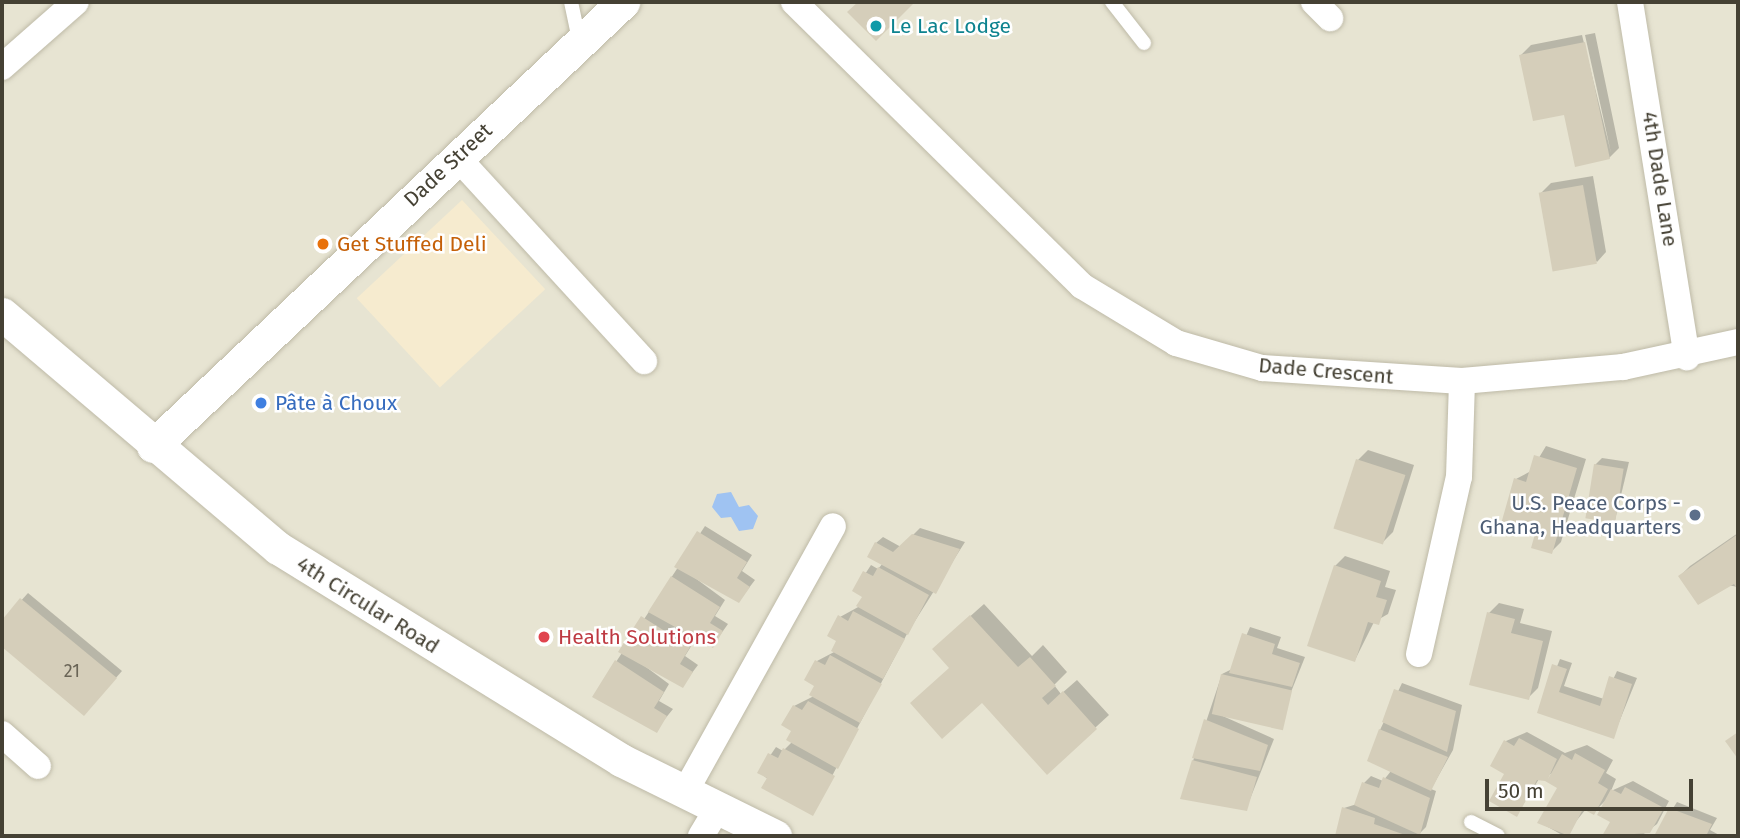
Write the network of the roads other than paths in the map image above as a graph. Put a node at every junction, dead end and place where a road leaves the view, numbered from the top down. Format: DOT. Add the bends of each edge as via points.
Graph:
graph roads {
  1 [pos="76,2"];
  2 [pos="570,2"];
  3 [pos="623,2"];
  4 [pos="794,2"];
  5 [pos="1111,2"];
  6 [pos="1630,2"];
  7 [pos="580,42"];
  8 [pos="1144,43"];
  9 [pos="2,66"];
  10 [pos="457,157"];
  11 [pos="2,313"];
  12 [pos="1738,342"];
  13 [pos="1687,357"];
  14 [pos="644,360"];
  15 [pos="1462,382"];
  16 [pos="153,446"];
  17 [pos="833,526"];
  18 [pos="1419,654"];
  19 [pos="2,734"];
  20 [pos="38,766"];
  21 [pos="685,792"];
  22 [pos="718,808"];
  23 [pos="1471,822"];
  24 [pos="701,836"];
  25 [pos="775,836"];
  26 [pos="1498,836"];
  1 -- 9 [label="street"];
  2 -- 7 [label="lane"];
  3 -- 7 [label="street, Dade Street"];
  4 -- 15 [label="street, Dade Crescent" via="1082,286 1176,343 1262,368"];
  5 -- 8 [label="lane"];
  6 -- 13 [label="street, 4th Dade Lane"];
  7 -- 10 [label="street, Dade Street"];
  10 -- 14 [label="street"];
  10 -- 16 [label="street, Dade Street"];
  11 -- 16 [label="street, 4th Circular Road"];
  12 -- 13 [label="street, Dade Crescent"];
  13 -- 15 [label="street, Dade Crescent"];
  15 -- 18 [label="street" via="1459,477"];
  16 -- 21 [label="street, 4th Circular Road" via="278,548 514,697"];
  17 -- 21 [label="street"];
  19 -- 20 [label="street"];
  21 -- 22 [label="street, 4th Circular Road"];
  22 -- 24 [label="street"];
  22 -- 25 [label="street, 4th Circular Road"];
  23 -- 26 [label="lane"];
}
